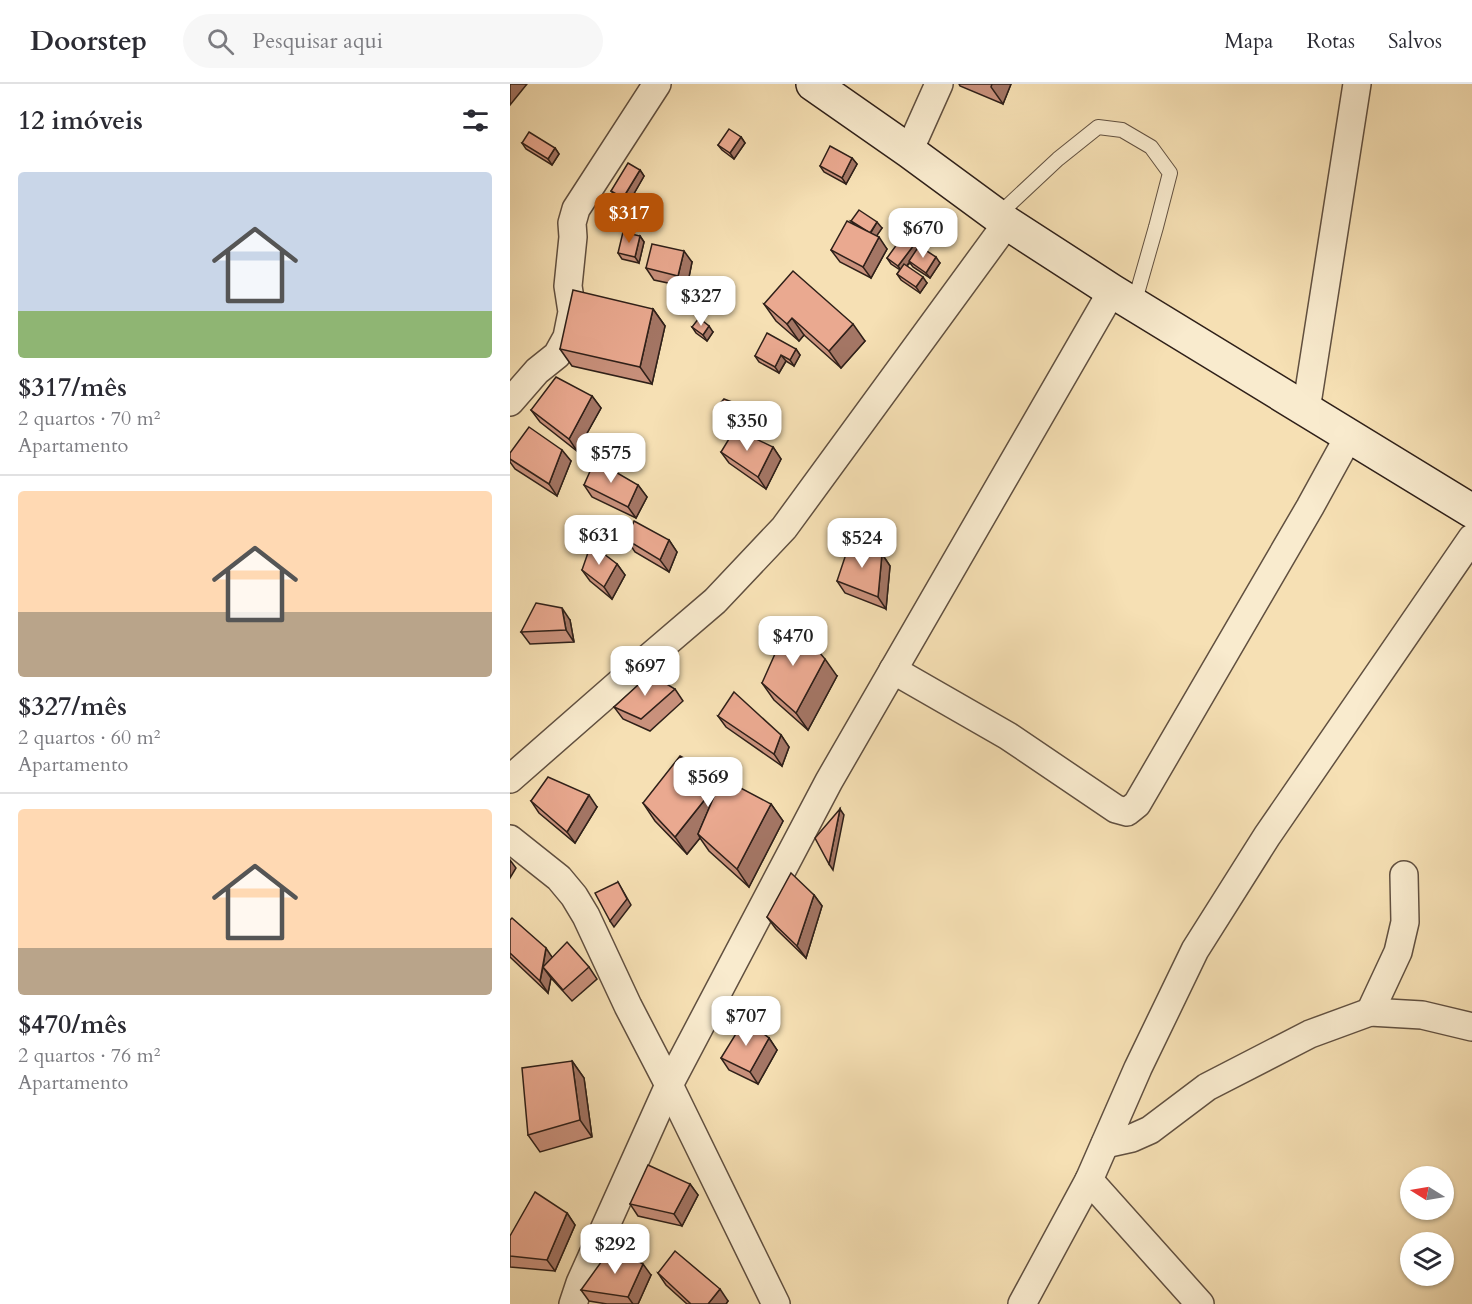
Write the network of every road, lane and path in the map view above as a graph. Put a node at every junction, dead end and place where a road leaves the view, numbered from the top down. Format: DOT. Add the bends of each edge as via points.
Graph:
graph roads {
  1 [pos="657,84"];
  2 [pos="813,84"];
  3 [pos="939,84"];
  4 [pos="1357,84"];
  5 [pos="909,151"];
  6 [pos="1002,219"];
  7 [pos="1123,298"];
  8 [pos="510,402"];
  9 [pos="1306,410"];
  10 [pos="1349,436"];
  11 [pos="1472,512"];
  12 [pos="1472,538"];
  13 [pos="893,670"];
  14 [pos="510,779"];
  15 [pos="510,839"];
  16 [pos="1404,875"];
  17 [pos="1370,1012"];
  18 [pos="1472,1027"];
  19 [pos="669,1085"];
  20 [pos="1105,1144"];
  21 [pos="1089,1180"];
  22 [pos="573,1304"];
  23 [pos="776,1304"];
  24 [pos="1022,1304"];
  25 [pos="1200,1304"];
  1 -- 8 [label="street" via="576,208 568,286 572,312 567,337 557,355"];
  2 -- 5 [label="street"];
  3 -- 5 [label="street"];
  4 -- 9 [label="street"];
  5 -- 6 [label="street"];
  6 -- 7 [label="street"];
  6 -- 7 [label="lane" via="1058,159 1098,127 1122,130 1151,147 1170,174 1156,227"];
  6 -- 14 [label="street" via="784,528 715,601"];
  7 -- 9 [label="street"];
  7 -- 13 [label="street"];
  9 -- 10 [label="street"];
  10 -- 11 [label="street"];
  10 -- 13 [label="street" via="1137,804 1127,812 1116,809 1008,736"];
  12 -- 20 [label="street" via="1267,836 1195,950"];
  13 -- 19 [label="street" via="829,781"];
  15 -- 19 [label="street" via="559,878 574,896"];
  16 -- 17 [label="street" via="1405,922 1398,952"];
  17 -- 18 [label="street" via="1422,1015"];
  17 -- 20 [label="street" via="1310,1034 1207,1087 1150,1130"];
  19 -- 22 [label="street"];
  19 -- 23 [label="street"];
  20 -- 21 [label="street"];
  21 -- 24 [label="street"];
  21 -- 25 [label="street"];
}
